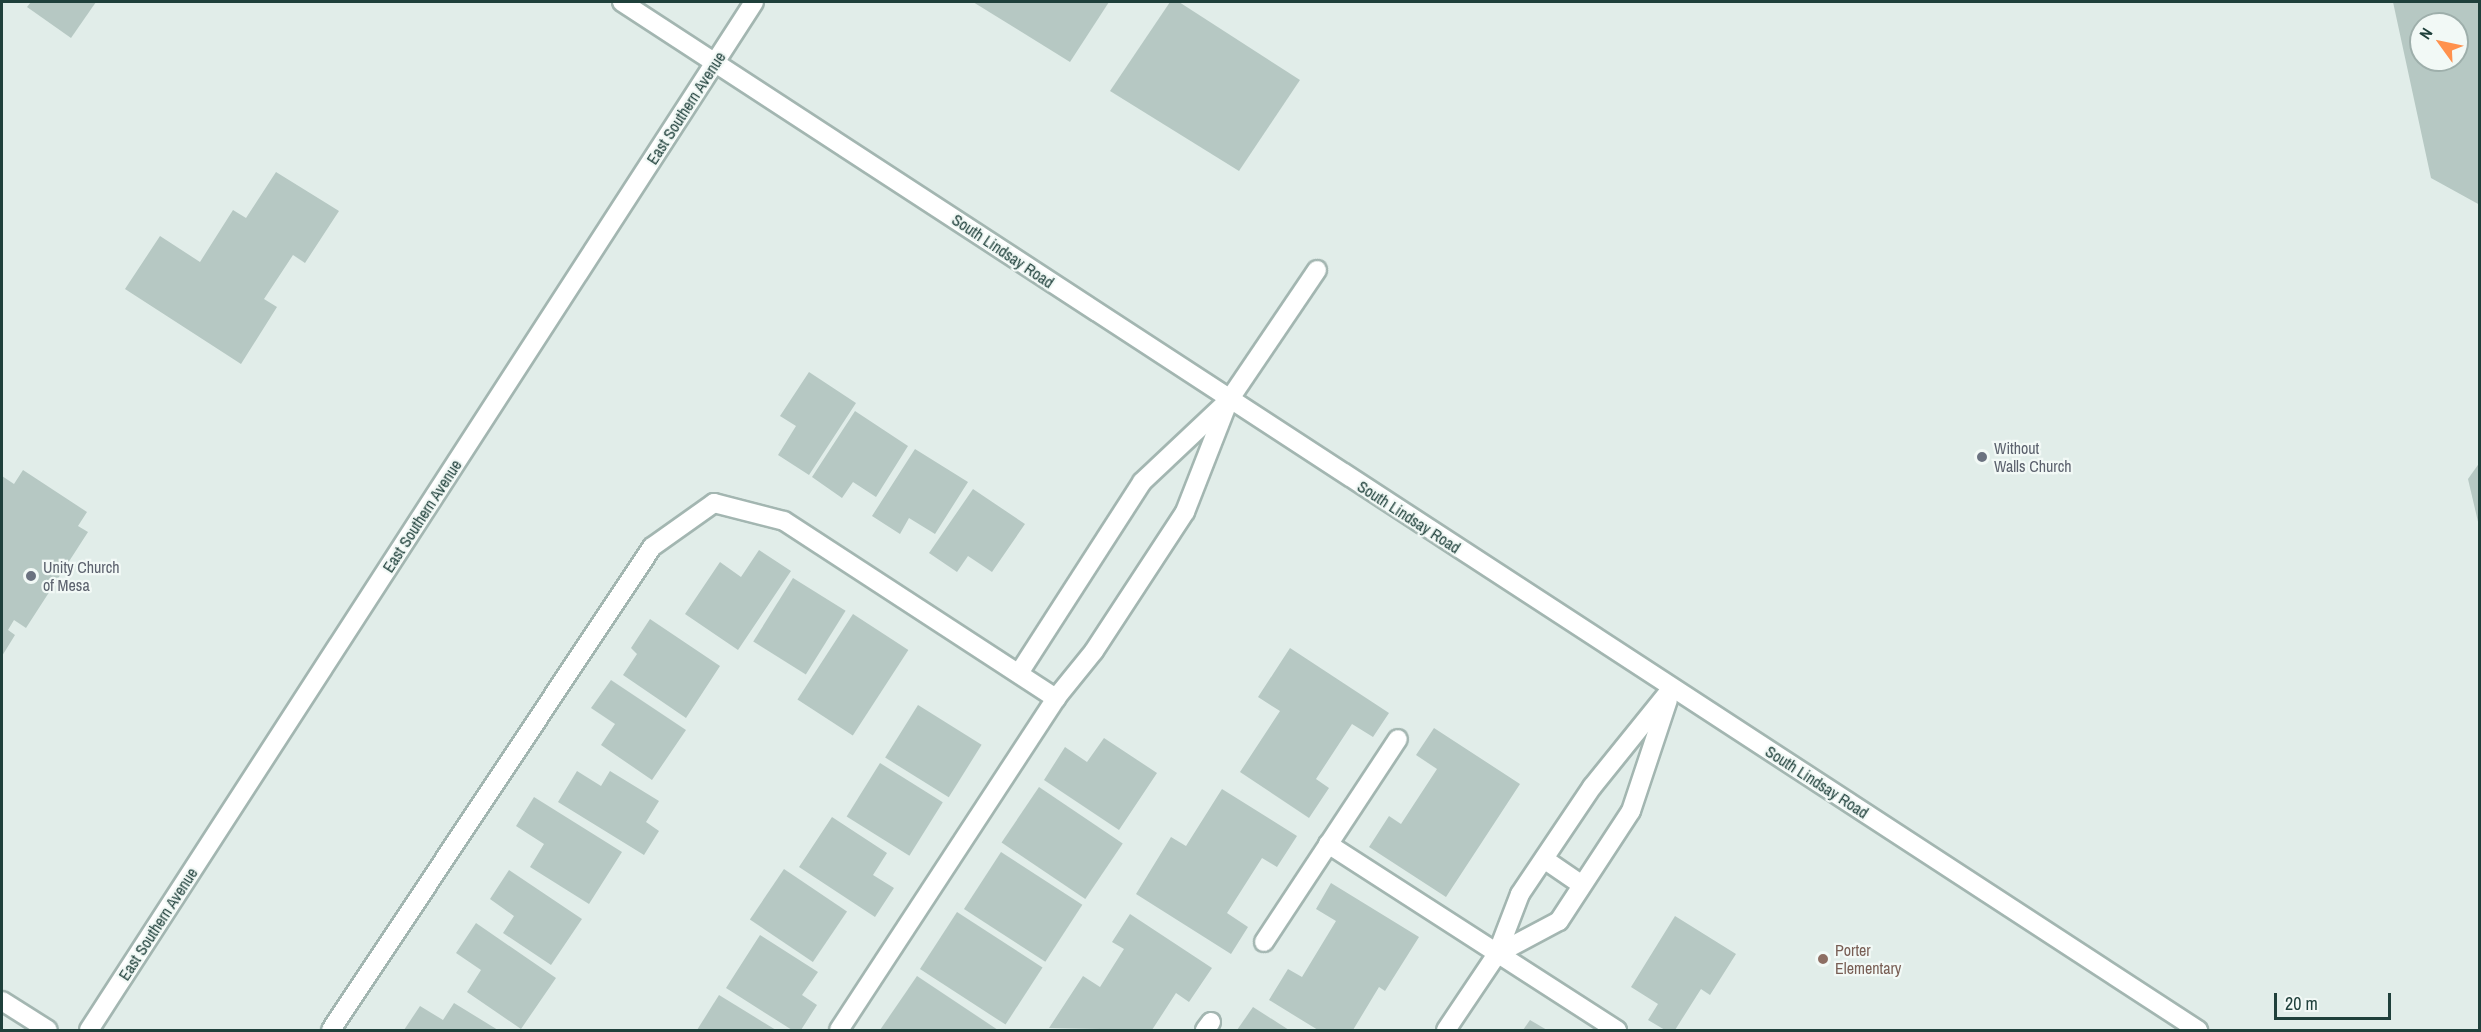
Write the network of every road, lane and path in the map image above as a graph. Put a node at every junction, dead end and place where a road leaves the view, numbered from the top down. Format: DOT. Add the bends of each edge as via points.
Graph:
graph roads {
  1 [pos="622,2"];
  2 [pos="754,2"];
  3 [pos="716,61"];
  4 [pos="1317,270"];
  5 [pos="1229,400"];
  6 [pos="1019,673"];
  7 [pos="1672,688"];
  8 [pos="1056,698"];
  9 [pos="1398,739"];
  10 [pos="1328,844"];
  11 [pos="1544,859"];
  12 [pos="1582,885"];
  13 [pos="1264,942"];
  14 [pos="1497,954"];
  15 [pos="2,1001"];
  16 [pos="48,1030"];
  17 [pos="89,1030"];
  18 [pos="331,1030"];
  19 [pos="839,1030"];
  20 [pos="1446,1030"];
  21 [pos="1617,1030"];
  22 [pos="2198,1030"];
  1 -- 3 [label="main road, South Lindsay Road"];
  2 -- 3 [label="main road, East Southern Avenue"];
  3 -- 5 [label="main road, South Lindsay Road"];
  3 -- 17 [label="main road, East Southern Avenue"];
  4 -- 5 [label="main road"];
  5 -- 6 [label="main road" via="1142,482"];
  5 -- 7 [label="main road, South Lindsay Road"];
  5 -- 8 [label="main road" via="1185,512 1094,651"];
  6 -- 8 [label="main road"];
  6 -- 18 [label="main road" via="784,521 714,503 652,547"];
  7 -- 11 [label="main road" via="1592,787"];
  7 -- 12 [label="main road" via="1631,811"];
  7 -- 22 [label="main road, South Lindsay Road"];
  8 -- 19 [label="main road"];
  9 -- 10 [label="main road"];
  10 -- 13 [label="main road"];
  10 -- 14 [label="main road"];
  11 -- 12 [label="main road"];
  11 -- 14 [label="main road" via="1520,894"];
  12 -- 14 [label="main road" via="1559,921"];
  14 -- 20 [label="main road"];
  14 -- 21 [label="main road"];
  15 -- 16 [label="main road"];
}
